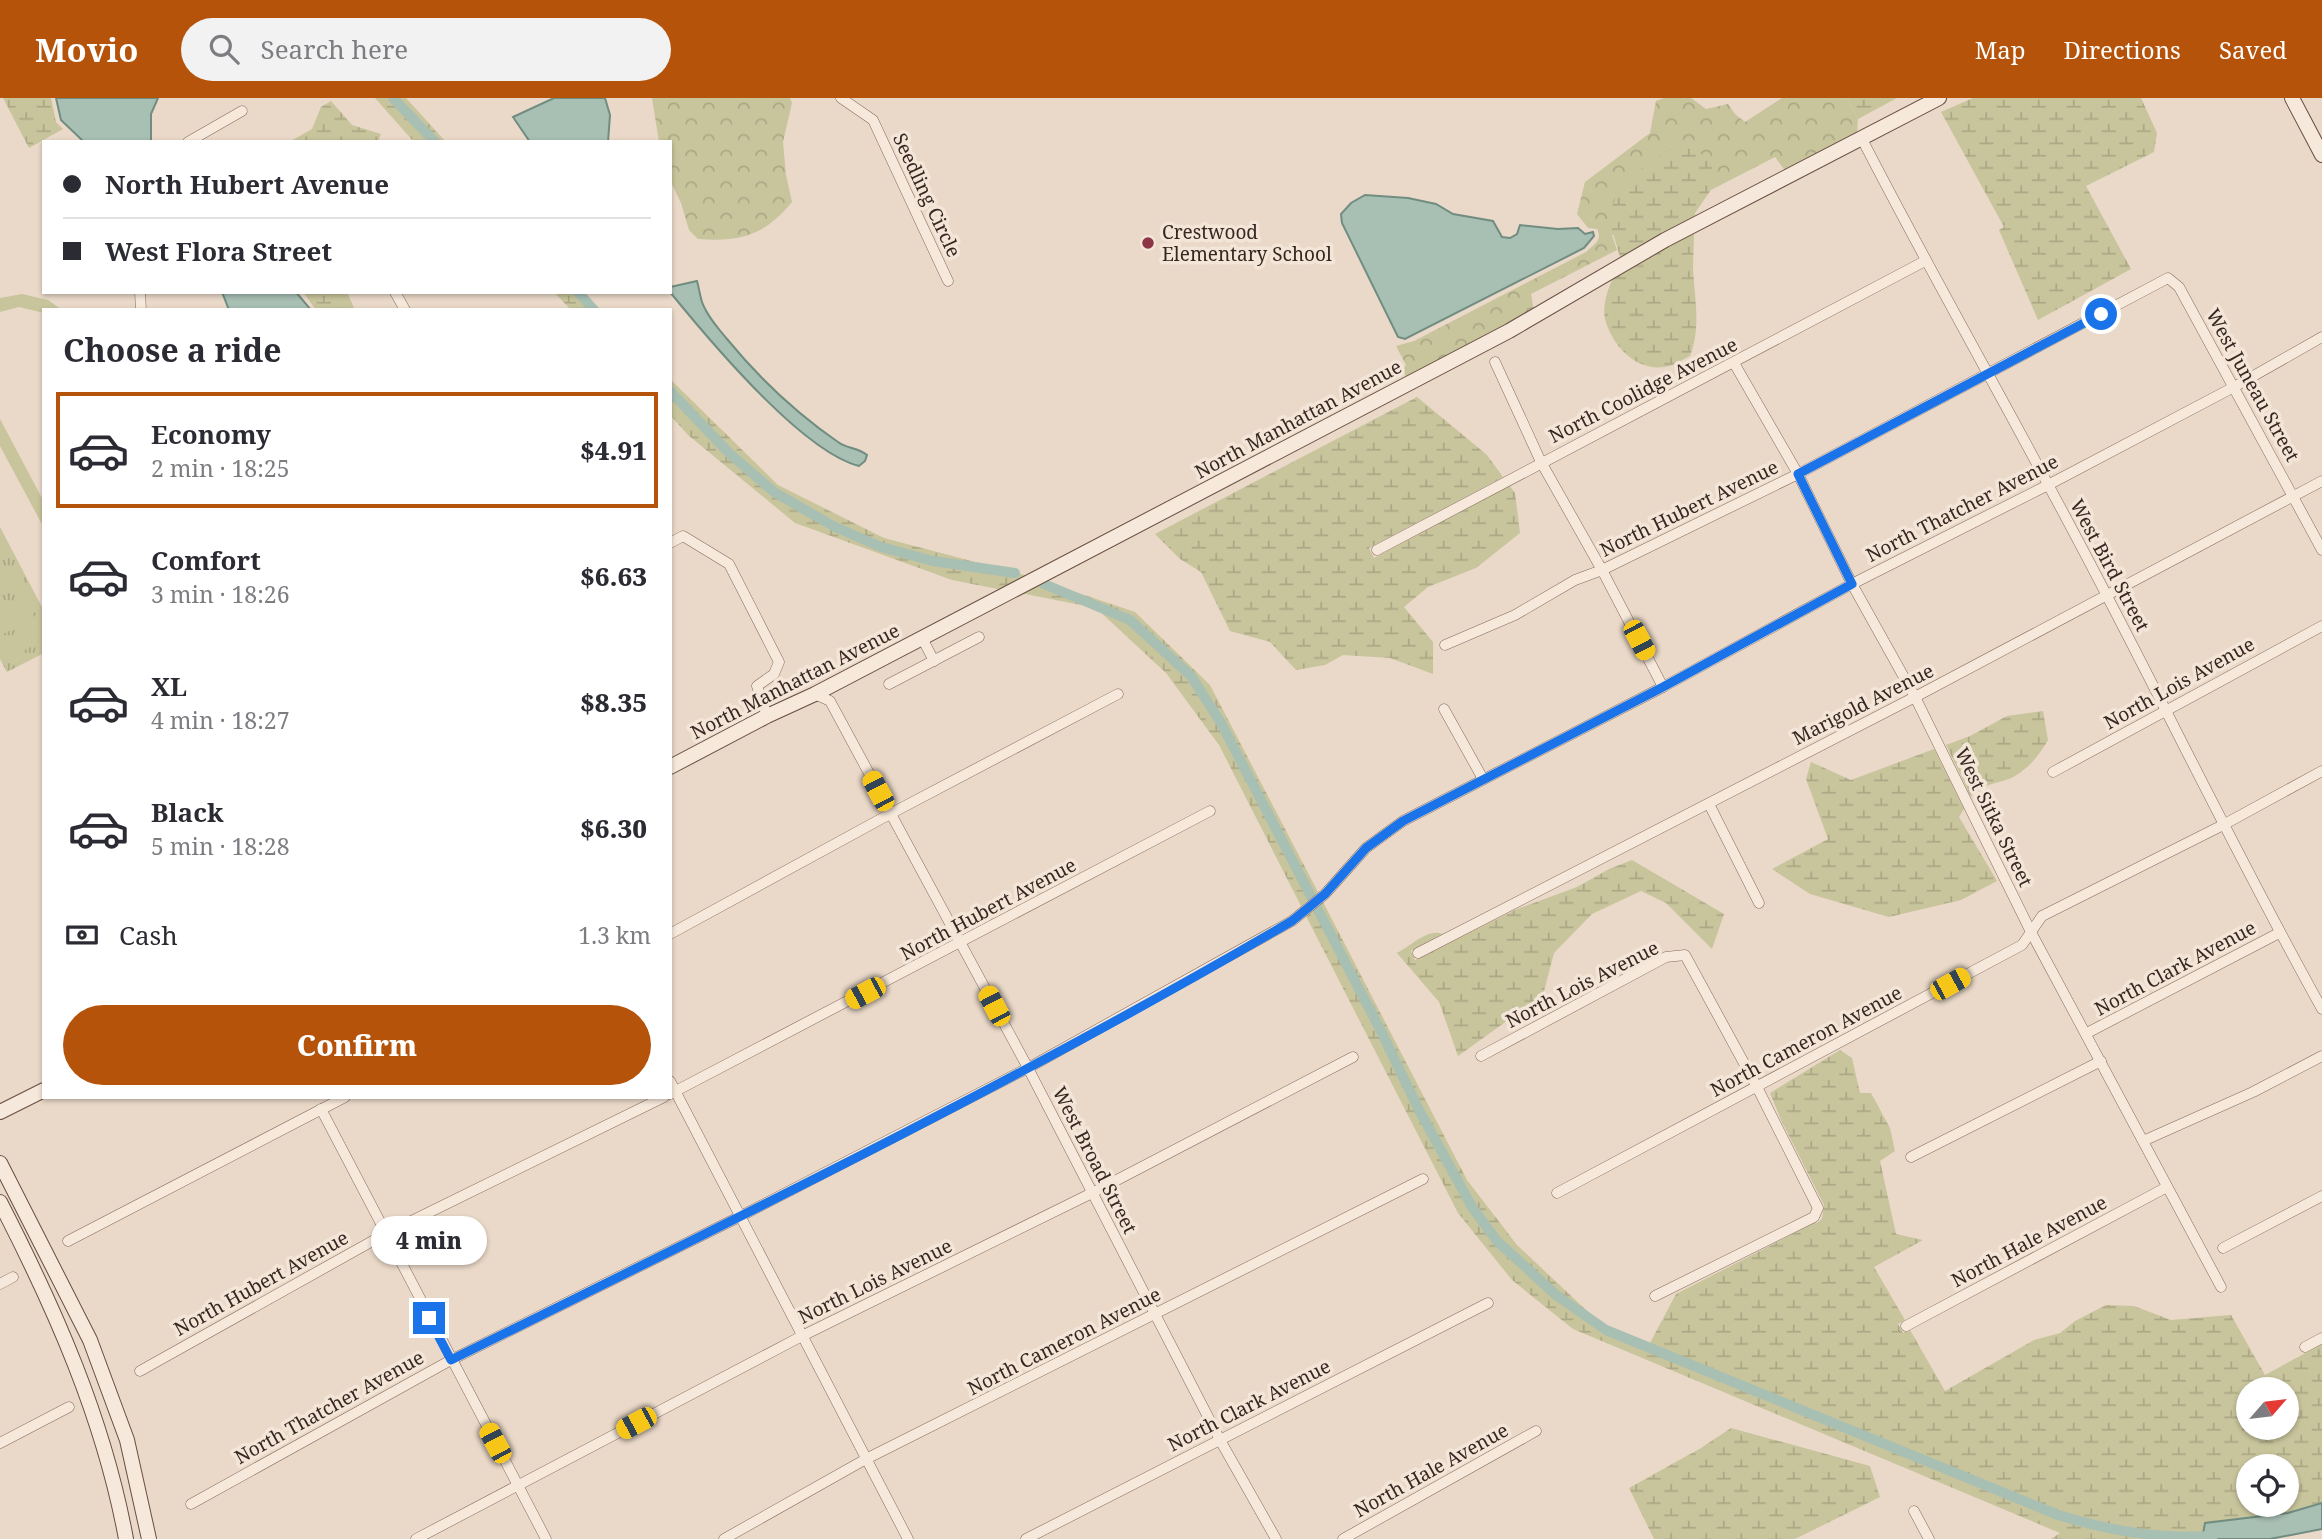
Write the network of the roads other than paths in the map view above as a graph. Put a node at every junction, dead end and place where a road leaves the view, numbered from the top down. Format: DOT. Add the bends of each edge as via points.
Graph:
graph roads {
  1 [pos="841,98"];
  2 [pos="1939,98"];
  3 [pos="2292,98"];
  4 [pos="242,111"];
  5 [pos="1862,139"];
  6 [pos="191,140"];
  7 [pos="2322,155"];
  8 [pos="1925,261"];
  9 [pos="2168,278"];
  10 [pos="948,281"];
  11 [pos="2322,337"];
  12 [pos="1495,362"];
  13 [pos="1734,363"];
  14 [pos="1989,374"];
  15 [pos="2234,387"];
  16 [pos="1541,462"];
  17 [pos="1798,474"];
  18 [pos="2322,481"];
  19 [pos="2048,485"];
  20 [pos="2295,498"];
  21 [pos="672,542"];
  22 [pos="1377,550"];
  23 [pos="2322,550"];
  24 [pos="1602,570"];
  25 [pos="1852,584"];
  26 [pos="2107,596"];
  27 [pos="2322,626"];
  28 [pos="979,637"];
  29 [pos="922,638"];
  30 [pos="1445,645"];
  31 [pos="934,661"];
  32 [pos="889,684"];
  33 [pos="1663,687"];
  34 [pos="1118,694"];
  35 [pos="815,695"];
  36 [pos="1915,698"];
  37 [pos="1444,709"];
  38 [pos="2165,711"];
  39 [pos="767,716"];
  40 [pos="672,766"];
  41 [pos="2322,771"];
  42 [pos="2053,772"];
  43 [pos="1483,779"];
  44 [pos="1709,804"];
  45 [pos="1210,811"];
  46 [pos="890,814"];
  47 [pos="2222,825"];
  48 [pos="1759,903"];
  49 [pos="672,933"];
  50 [pos="2279,933"];
  51 [pos="2032,934"];
  52 [pos="960,944"];
  53 [pos="1418,953"];
  54 [pos="2322,1009"];
  55 [pos="2087,1034"];
  56 [pos="1481,1056"];
  57 [pos="2322,1056"];
  58 [pos="1353,1057"];
  59 [pos="2101,1061"];
  60 [pos="1028,1068"];
  61 [pos="1757,1087"];
  62 [pos="42,1091"];
  63 [pos="673,1093"];
  64 [pos="341,1099"];
  65 [pos="660,1099"];
  66 [pos="321,1109"];
  67 [pos="0,1112"];
  68 [pos="2143,1141"];
  69 [pos="1911,1157"];
  70 [pos="0,1163"];
  71 [pos="1423,1179"];
  72 [pos="2167,1187"];
  73 [pos="1092,1193"];
  74 [pos="1557,1193"];
  75 [pos="2322,1196"];
  76 [pos="0,1202"];
  77 [pos="739,1217"];
  78 [pos="385,1234"];
  79 [pos="68,1241"];
  80 [pos="2223,1248"];
  81 [pos="13,1278"];
  82 [pos="0,1284"];
  83 [pos="2221,1287"];
  84 [pos="1655,1296"];
  85 [pos="1488,1303"];
  86 [pos="1155,1315"];
  87 [pos="1906,1326"];
  88 [pos="802,1336"];
  89 [pos="2322,1338"];
  90 [pos="2305,1347"];
  91 [pos="451,1360"];
  92 [pos="140,1371"];
  93 [pos="69,1407"];
  94 [pos="1536,1431"];
  95 [pos="1220,1440"];
  96 [pos="0,1443"];
  97 [pos="866,1459"];
  98 [pos="517,1484"];
  99 [pos="191,1504"];
  100 [pos="1914,1511"];
  101 [pos="126,1539"];
  102 [pos="149,1539"];
  103 [pos="415,1539"];
  104 [pos="546,1539"];
  105 [pos="724,1539"];
  106 [pos="908,1539"];
  107 [pos="1026,1539"];
  108 [pos="1276,1539"];
  109 [pos="1343,1539"];
  110 [pos="1928,1539"];
  1 -- 10 [label="street, Seedling Circle" via="873,120"];
  2 -- 5 [label="street, North Manhattan Avenue"];
  3 -- 7 [label="street"];
  4 -- 6 [label="street"];
  5 -- 8 [label="street, West Bird Street"];
  5 -- 29 [label="street, North Manhattan Avenue" via="1665,240 1509,331"];
  8 -- 13 [label="street, North Coolidge Avenue"];
  8 -- 14 [label="street, West Bird Street"];
  9 -- 14 [label="street, North Hubert Avenue"];
  9 -- 15 [label="street, West Juneau Street" via="2179,287"];
  11 -- 15 [label="street, North Thatcher Avenue"];
  12 -- 16 [label="street"];
  13 -- 16 [label="street, North Coolidge Avenue"];
  13 -- 17 [label="street, West Sitka Street"];
  14 -- 17 [label="street, North Hubert Avenue"];
  14 -- 19 [label="street, West Bird Street"];
  15 -- 19 [label="street, North Thatcher Avenue"];
  15 -- 20 [label="street, West Juneau Street"];
  16 -- 22 [label="street, North Coolidge Avenue"];
  16 -- 24 [label="street"];
  17 -- 24 [label="street, North Hubert Avenue"];
  17 -- 25 [label="street, West Sitka Street"];
  18 -- 20 [label="street, Marigold Avenue"];
  19 -- 25 [label="street, North Thatcher Avenue"];
  19 -- 26 [label="street, West Bird Street"];
  20 -- 23 [label="street, West Juneau Street"];
  20 -- 26 [label="street, Marigold Avenue"];
  21 -- 39 [label="street" via="683,536 729,564 779,663 774,674 757,686"];
  24 -- 30 [label="street, North Hubert Avenue"];
  24 -- 33 [label="street"];
  25 -- 33 [label="street, North Thatcher Avenue"];
  25 -- 36 [label="street, West Sitka Street"];
  26 -- 36 [label="street, Marigold Avenue"];
  26 -- 38 [label="street, West Bird Street"];
  27 -- 38 [label="street, North Lois Avenue"];
  28 -- 31 [label="street"];
  29 -- 31 [label="street"];
  29 -- 35 [label="street, North Manhattan Avenue"];
  31 -- 32 [label="street"];
  33 -- 43 [label="street, North Thatcher Avenue"];
  34 -- 46 [label="street"];
  35 -- 39 [label="street, North Manhattan Avenue"];
  35 -- 46 [label="street, West Broad Street" via="830,701"];
  36 -- 44 [label="street, Marigold Avenue"];
  36 -- 51 [label="street, West Sitka Street"];
  37 -- 43 [label="street"];
  38 -- 42 [label="street, North Lois Avenue"];
  38 -- 47 [label="street, West Bird Street"];
  39 -- 40 [label="street, North Manhattan Avenue"];
  41 -- 47 [label="street, North Cameron Avenue"];
  43 -- 60 [label="street, North Thatcher Avenue" via="1403,821 1366,848 1310,907 1270,934"];
  44 -- 48 [label="street"];
  44 -- 53 [label="street, Marigold Avenue"];
  45 -- 52 [label="street, North Hubert Avenue"];
  46 -- 49 [label="street"];
  46 -- 52 [label="street, West Broad Street"];
  47 -- 50 [label="street, West Bird Street"];
  47 -- 51 [label="street, North Cameron Avenue" via="2042,916"];
  50 -- 54 [label="street, West Bird Street"];
  50 -- 55 [label="street, North Clark Avenue"];
  51 -- 55 [label="street, West Sitka Street"];
  51 -- 61 [label="street, North Cameron Avenue" via="2022,944"];
  52 -- 60 [label="street, West Broad Street"];
  52 -- 63 [label="street, North Hubert Avenue"];
  55 -- 59 [label="street, West Sitka Street"];
  56 -- 61 [label="street, North Lois Avenue" via="1666,957 1685,955"];
  57 -- 68 [label="street" via="2253,1093"];
  58 -- 73 [label="street, North Lois Avenue"];
  59 -- 68 [label="street, West Sitka Street"];
  59 -- 69 [label="street"];
  60 -- 73 [label="street, West Broad Street"];
  60 -- 77 [label="street, North Thatcher Avenue"];
  61 -- 74 [label="street, North Cameron Avenue"];
  61 -- 84 [label="street" via="1818,1208 1814,1217"];
  62 -- 67 [label="street"];
  63 -- 77 [label="street"];
  64 -- 66 [label="street"];
  65 -- 78 [label="street, North Hubert Avenue"];
  66 -- 78 [label="street"];
  66 -- 79 [label="street"];
  68 -- 72 [label="street, West Sitka Street"];
  70 -- 102 [label="street" via="90,1340 127,1440"];
  71 -- 86 [label="street, North Cameron Avenue"];
  72 -- 83 [label="street, West Sitka Street"];
  72 -- 87 [label="street, North Hale Avenue"];
  73 -- 86 [label="street, West Broad Street"];
  73 -- 88 [label="street, North Lois Avenue"];
  75 -- 80 [label="street"];
  76 -- 101 [label="street" via="68,1344 112,1473"];
  77 -- 88 [label="street"];
  77 -- 91 [label="street, North Thatcher Avenue"];
  78 -- 91 [label="street"];
  78 -- 92 [label="street, North Hubert Avenue"];
  81 -- 82 [label="street"];
  85 -- 95 [label="street, North Clark Avenue"];
  86 -- 95 [label="street, West Broad Street"];
  86 -- 97 [label="street, North Cameron Avenue"];
  88 -- 97 [label="street"];
  88 -- 98 [label="street, North Lois Avenue"];
  89 -- 90 [label="street"];
  91 -- 98 [label="street"];
  91 -- 99 [label="street, North Thatcher Avenue"];
  93 -- 96 [label="street"];
  94 -- 109 [label="street, North Hale Avenue"];
  95 -- 107 [label="street, North Clark Avenue"];
  95 -- 108 [label="street, West Broad Street"];
  97 -- 105 [label="street, North Cameron Avenue"];
  97 -- 106 [label="street"];
  98 -- 103 [label="street, North Lois Avenue"];
  98 -- 104 [label="street"];
  100 -- 110 [label="street"];
}
